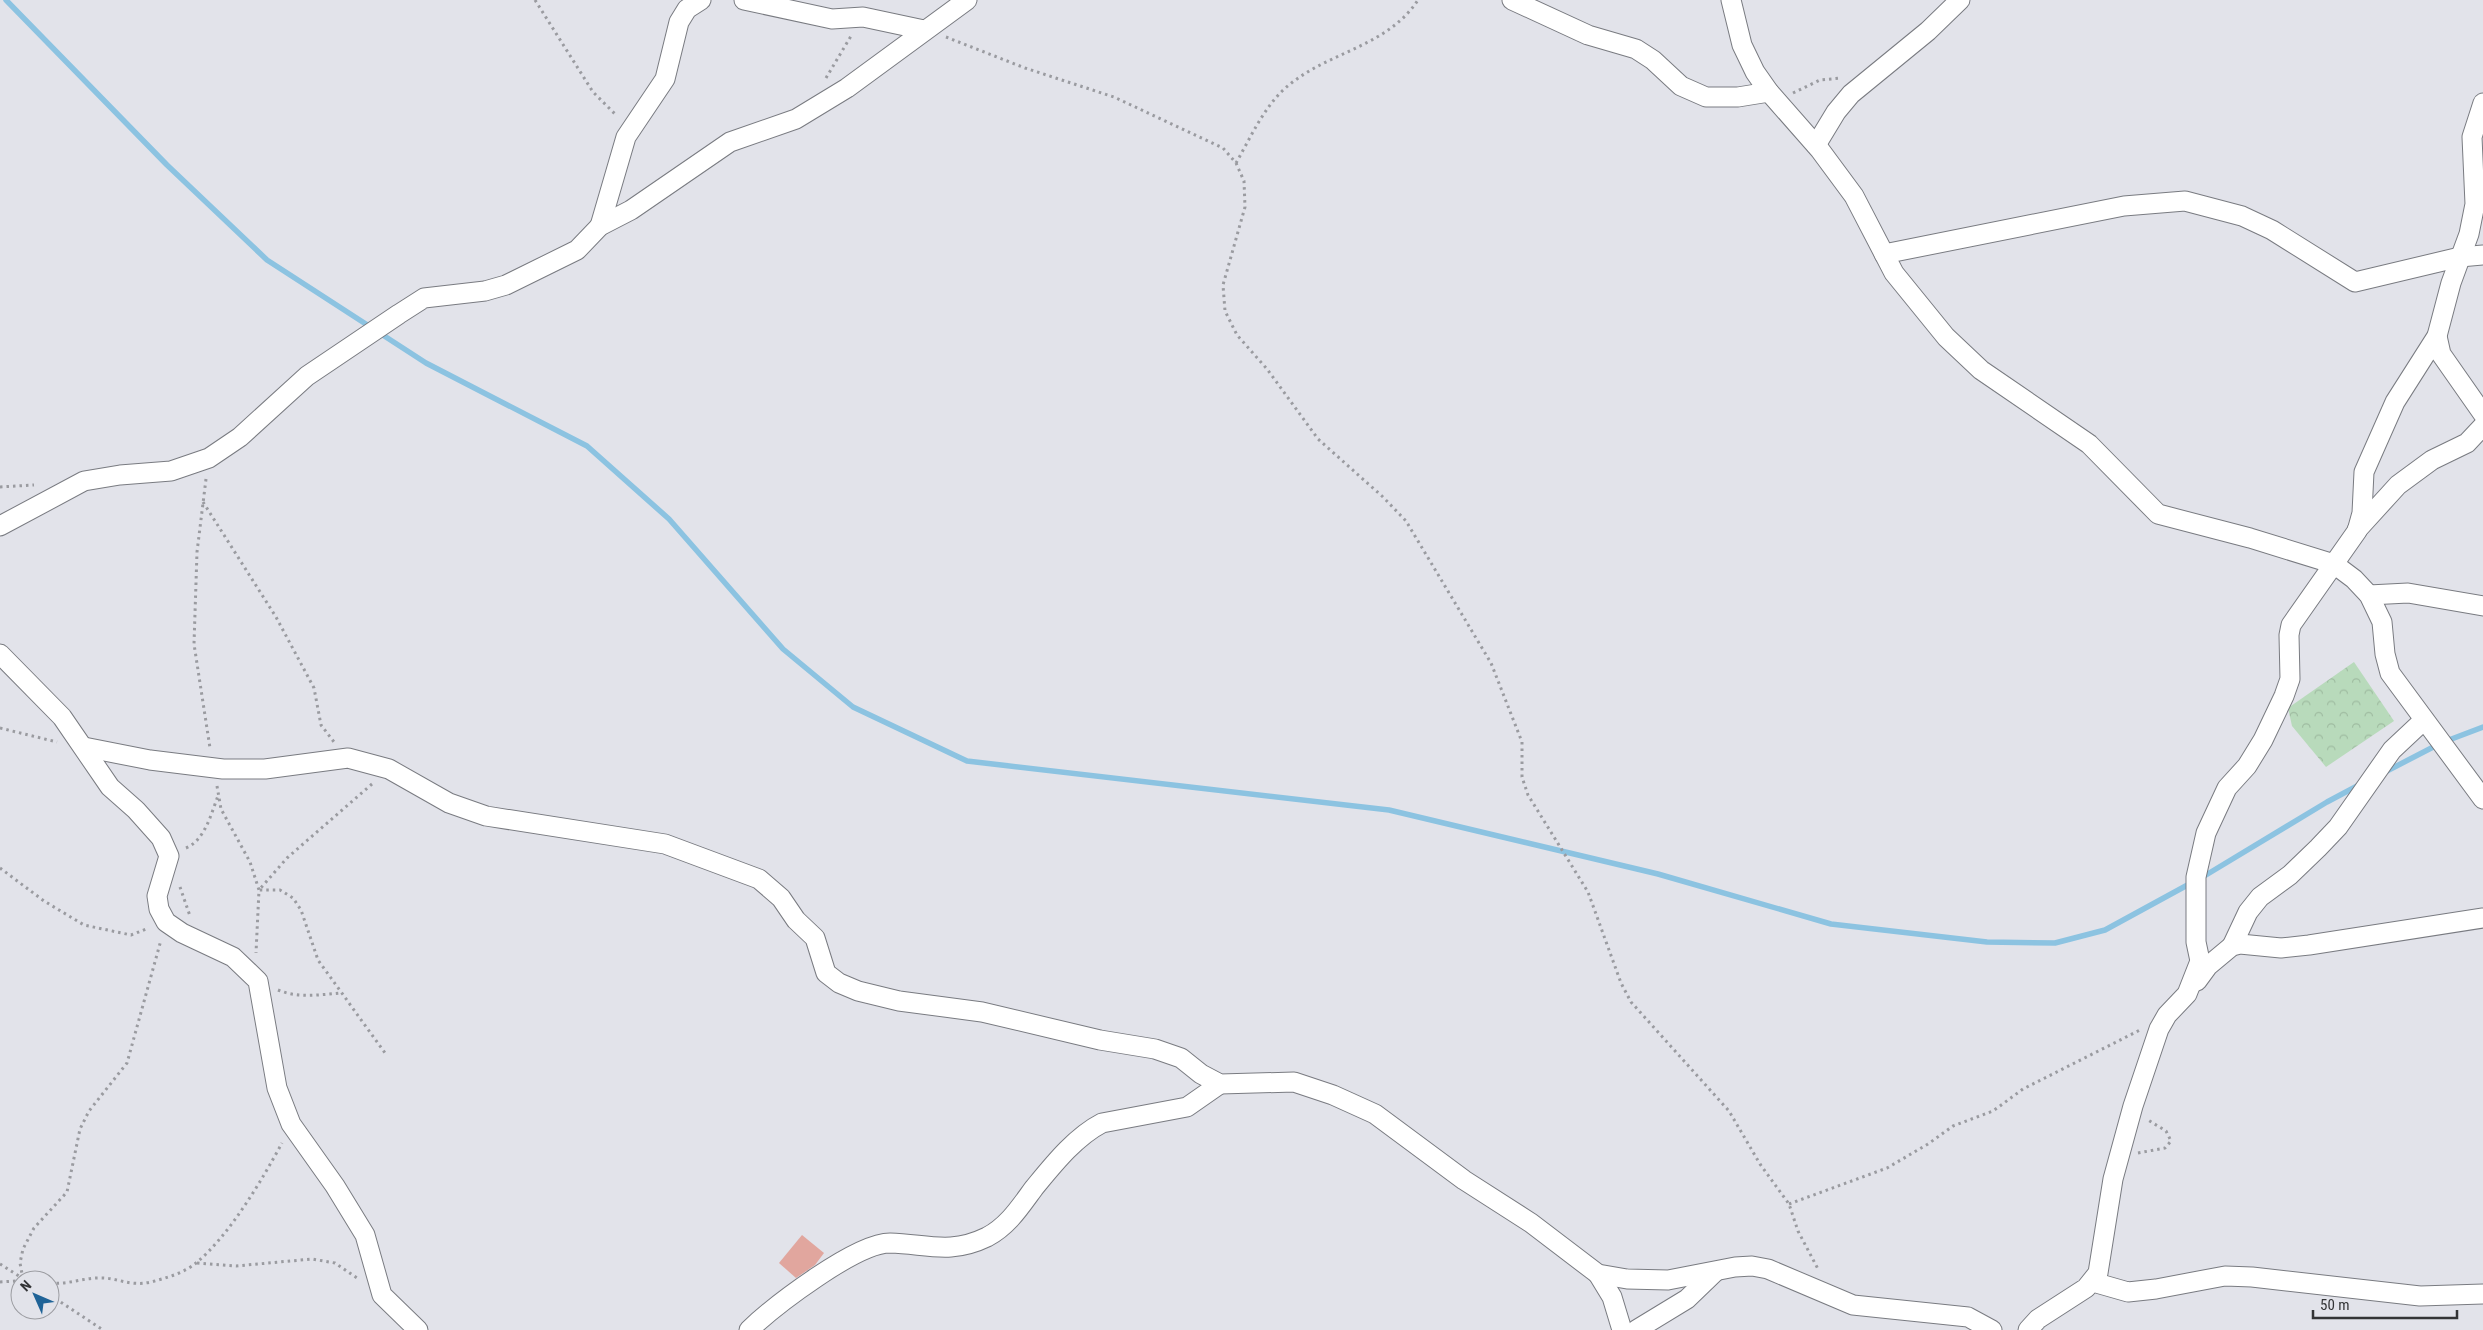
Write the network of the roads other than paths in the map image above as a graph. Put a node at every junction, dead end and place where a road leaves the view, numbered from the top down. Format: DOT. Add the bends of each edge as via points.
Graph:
graph roads {
  1 [pos="701,0"];
  2 [pos="744,0"];
  3 [pos="967,0"];
  4 [pos="1512,0"];
  5 [pos="1731,0"];
  6 [pos="1960,0"];
  7 [pos="924,30"];
  8 [pos="1769,92"];
  9 [pos="2483,103"];
  10 [pos="1816,145"];
  11 [pos="600,226"];
  12 [pos="1884,254"];
  13 [pos="2483,255"];
  14 [pos="2460,257"];
  15 [pos="2437,336"];
  16 [pos="2483,414"];
  17 [pos="2483,426"];
  18 [pos="0,526"];
  19 [pos="2356,531"];
  20 [pos="2334,564"];
  21 [pos="2369,595"];
  22 [pos="2483,606"];
  23 [pos="0,654"];
  24 [pos="2424,720"];
  25 [pos="84,747"];
  26 [pos="2483,799"];
  27 [pos="2483,918"];
  28 [pos="2232,946"];
  29 [pos="2187,994"];
  30 [pos="1220,1084"];
  31 [pos="1715,1272"];
  32 [pos="1598,1274"];
  33 [pos="2093,1282"];
  34 [pos="2483,1294"];
  35 [pos="418,1330"];
  36 [pos="749,1330"];
  37 [pos="1622,1330"];
  38 [pos="1636,1330"];
  39 [pos="1992,1330"];
  40 [pos="2028,1330"];
  1 -- 11 [label="street" via="687,9 679,22 665,79 630,130 618,160"];
  2 -- 7 [label="street" via="832,19 863,17"];
  3 -- 7 [label="street"];
  4 -- 8 [label="street" via="1588,35 1636,49 1681,86 1706,97 1738,97"];
  5 -- 8 [label="street" via="1742,45"];
  6 -- 10 [label="street" via="1928,31 1851,94"];
  7 -- 11 [label="street" via="847,88 796,119 730,142 631,210"];
  8 -- 10 [label="street"];
  9 -- 14 [label="street" via="2472,137 2475,204"];
  10 -- 12 [label="street" via="1854,196"];
  11 -- 18 [label="street" via="577,250 506,285 424,298 307,376 240,437 209,458 171,471 84,481"];
  12 -- 14 [label="street" via="2124,206 2185,201 2242,216 2272,230 2355,282"];
  12 -- 20 [label="street" via="1894,273 1946,337 1981,370 2089,444 2158,514"];
  13 -- 14 [label="street"];
  14 -- 15 [label="street"];
  15 -- 16 [label="street" via="2441,354"];
  15 -- 19 [label="street" via="2395,402 2364,472 2362,513"];
  17 -- 19 [label="street" via="2467,443 2432,460 2398,486"];
  19 -- 20 [label="street"];
  20 -- 21 [label="street" via="2354,578"];
  20 -- 29 [label="street" via="2291,625 2290,679 2284,696 2251,759 2227,788 2206,833 2196,877 2196,942 2200,961"];
  21 -- 22 [label="street" via="2408,593"];
  21 -- 24 [label="street" via="2382,622 2390,673"];
  23 -- 25 [label="street" via="62,718"];
  24 -- 26 [label="street"];
  24 -- 28 [label="street" via="2392,750 2338,826 2318,848 2290,875 2260,897 2248,912"];
  25 -- 30 [label="street" via="213,768 265,769 348,758 389,769 449,802 486,816 665,844 759,879 782,898 796,920 816,938 826,973 858,991 899,1001 982,1012 1100,1040 1155,1049 1181,1058"];
  25 -- 35 [label="street" via="110,787 160,838 169,856 157,896 166,922 233,957 258,981 277,1088 291,1124 365,1235 382,1295"];
  27 -- 28 [label="street" via="2309,945 2281,948"];
  28 -- 29 [label="street" via="2208,966"];
  29 -- 33 [label="street" via="2159,1029 2133,1106 2106,1212 2098,1273"];
  30 -- 32 [label="street" via="1294,1082 1375,1114"];
  30 -- 36 [label="street" via="1187,1107 1102,1123 1091,1128 1040,1181 1009,1221 987,1236 960,1248 888,1243 859,1251 830,1268"];
  31 -- 32 [label="street" via="1668,1280 1627,1279"];
  31 -- 38 [label="street" via="1687,1299"];
  31 -- 39 [label="street" via="1743,1266 1768,1269 1853,1305 1968,1317"];
  32 -- 37 [label="street" via="1612,1297"];
  33 -- 34 [label="street" via="2128,1292 2226,1276 2252,1276 2420,1296"];
  33 -- 40 [label="street" via="2038,1319"];
}
